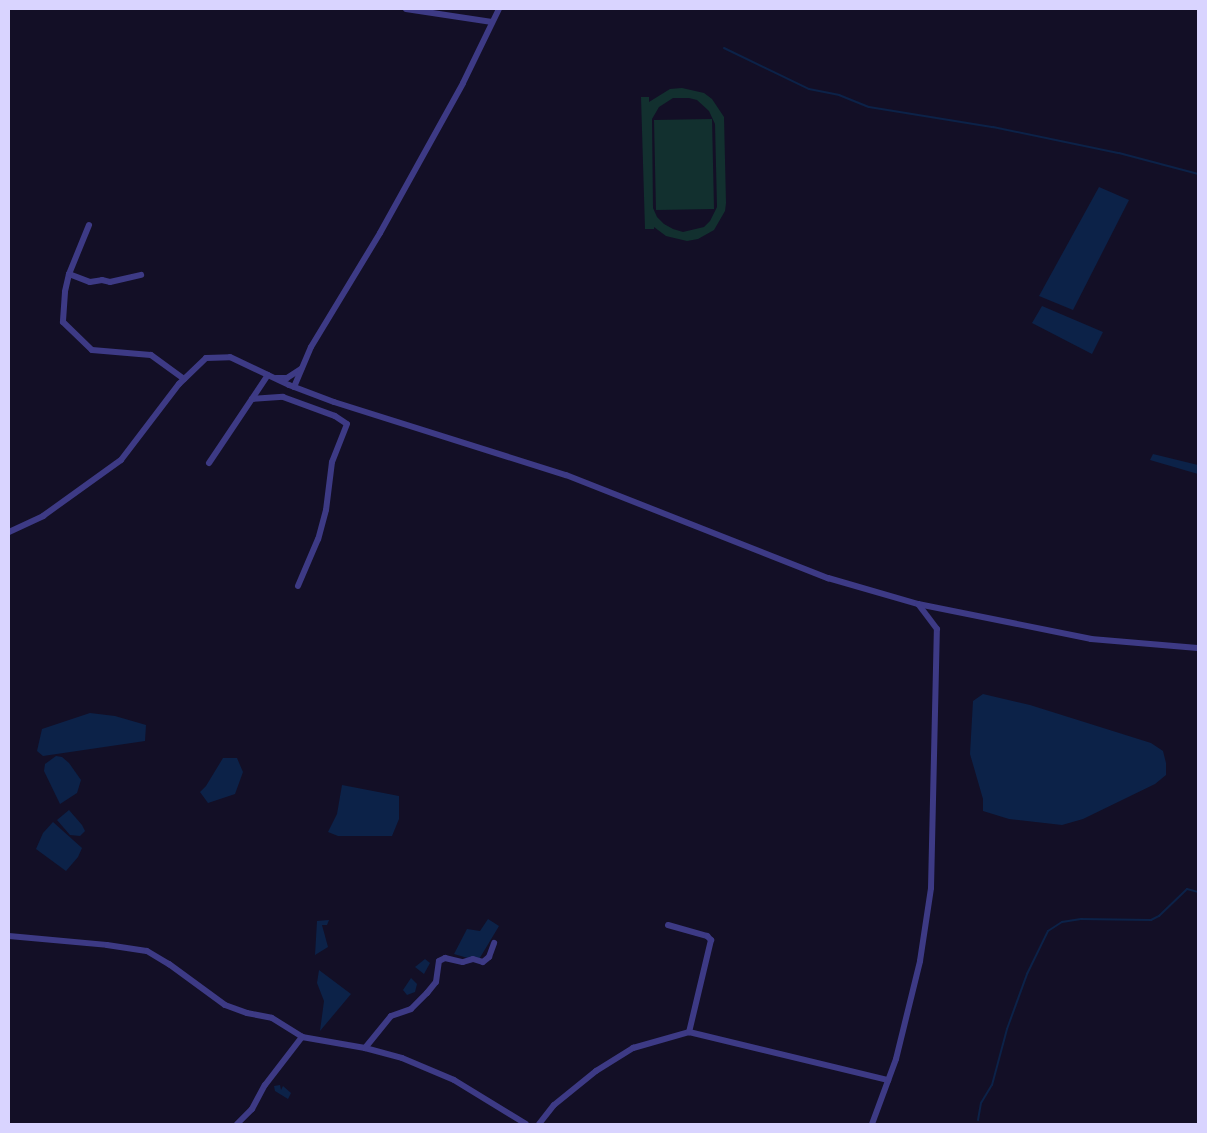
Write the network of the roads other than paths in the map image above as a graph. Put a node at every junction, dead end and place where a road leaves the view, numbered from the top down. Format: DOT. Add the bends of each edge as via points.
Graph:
graph roads {
  1 [pos="406,9"];
  2 [pos="500,9"];
  3 [pos="492,22"];
  4 [pos="89,225"];
  5 [pos="69,274"];
  6 [pos="141,275"];
  7 [pos="304,364"];
  8 [pos="270,376"];
  9 [pos="184,380"];
  10 [pos="294,387"];
  11 [pos="252,399"];
  12 [pos="209,463"];
  13 [pos="9,532"];
  14 [pos="298,586"];
  15 [pos="918,604"];
  16 [pos="1198,648"];
  17 [pos="668,925"];
  18 [pos="9,936"];
  19 [pos="494,943"];
  20 [pos="689,1032"];
  21 [pos="302,1037"];
  22 [pos="365,1048"];
  23 [pos="888,1080"];
  24 [pos="237,1124"];
  25 [pos="526,1124"];
  26 [pos="539,1124"];
  27 [pos="872,1124"];
  1 -- 3 [label="street"];
  2 -- 3 [label="street"];
  3 -- 7 [label="street" via="454,99"];
  4 -- 5 [label="street"];
  5 -- 6 [label="street" via="90,282 110,282"];
  5 -- 9 [label="street" via="63,322 92,350 152,355"];
  7 -- 8 [label="street" via="287,378"];
  7 -- 10 [label="street"];
  8 -- 9 [label="street" via="230,357 215,356 206,358"];
  8 -- 10 [label="street"];
  8 -- 11 [label="street"];
  9 -- 13 [label="street" via="121,460 43,516"];
  10 -- 15 [label="street" via="566,475 828,578"];
  11 -- 12 [label="street"];
  11 -- 14 [label="street" via="283,397 335,416 347,424 332,462 326,510 318,539"];
  15 -- 16 [label="street" via="1091,639"];
  15 -- 23 [label="street" via="937,629 938,637 930,888 920,961"];
  17 -- 20 [label="street" via="711,940"];
  18 -- 21 [label="street" via="147,951 225,1005 272,1018"];
  19 -- 22 [label="street" via="489,957 483,962 445,958 438,961 436,982 427,993 412,1009 391,1016"];
  20 -- 23 [label="street"];
  20 -- 26 [label="street" via="633,1048 570,1090"];
  21 -- 22 [label="street"];
  21 -- 24 [label="street" via="264,1085 252,1109"];
  22 -- 25 [label="street" via="402,1058 454,1080"];
  23 -- 27 [label="street"];
}
